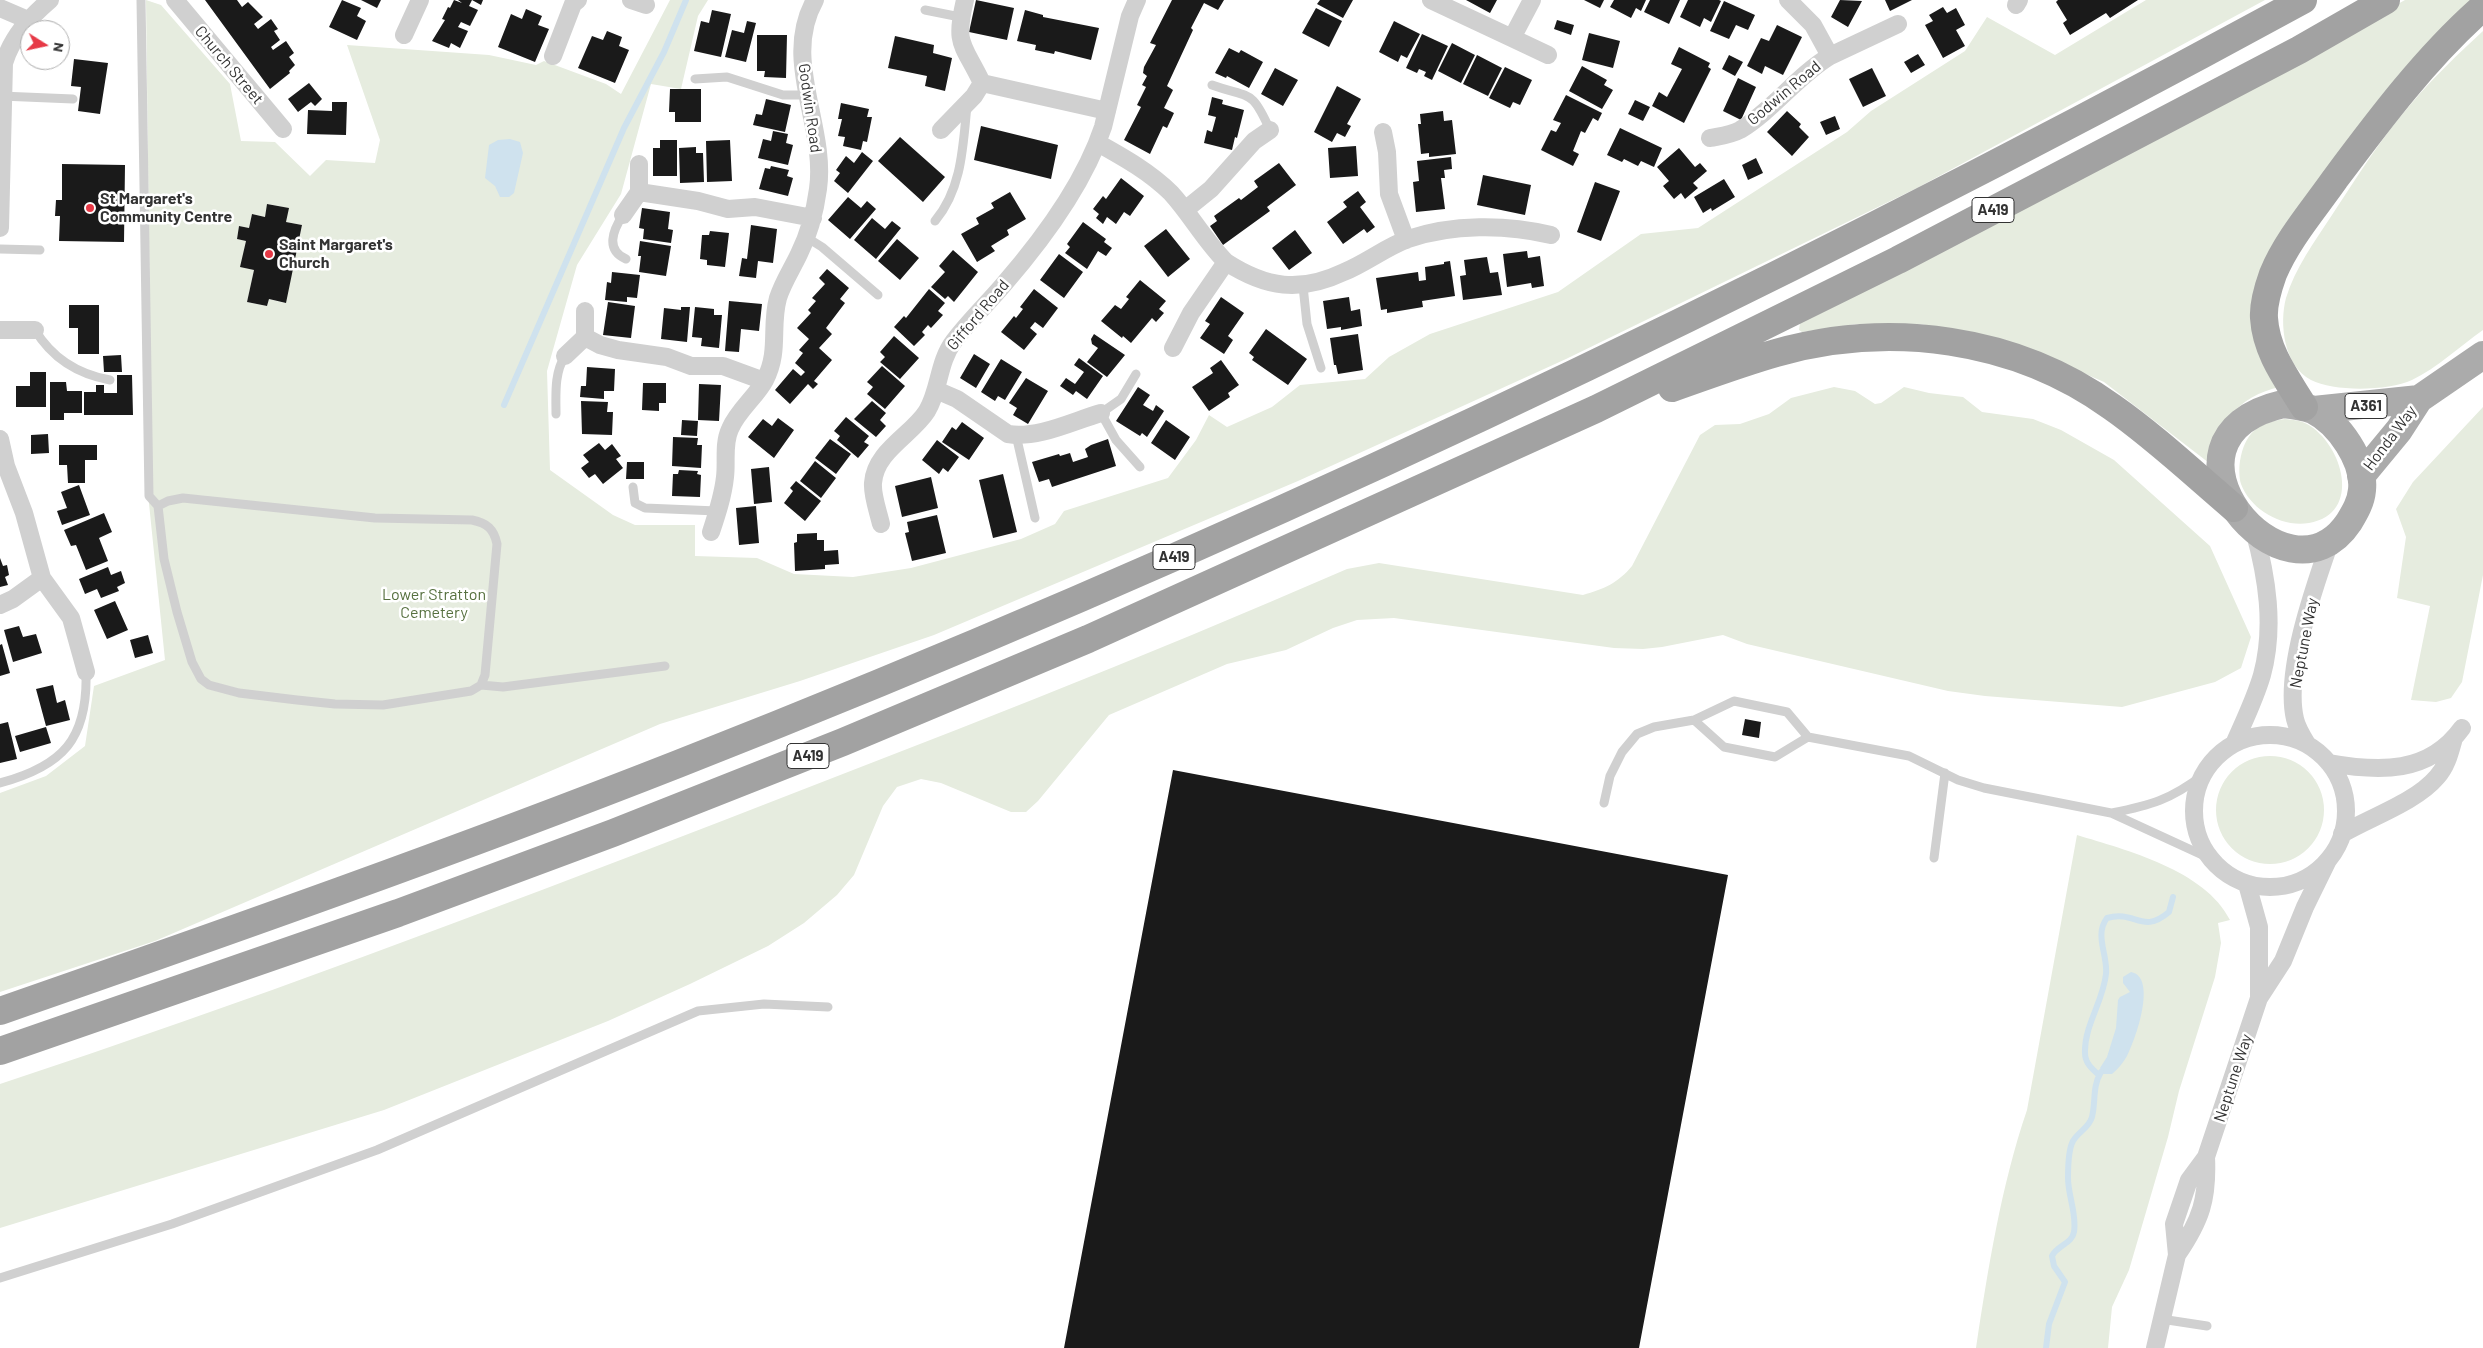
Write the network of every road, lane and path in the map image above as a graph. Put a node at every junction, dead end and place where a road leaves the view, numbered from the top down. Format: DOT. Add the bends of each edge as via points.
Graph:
graph roads {
  1 [pos="50,0"];
  2 [pos="141,0"];
  3 [pos="174,0"];
  4 [pos="420,0"];
  5 [pos="578,0"];
  6 [pos="815,0"];
  7 [pos="965,0"];
  8 [pos="1138,0"];
  9 [pos="1431,0"];
  10 [pos="1532,0"];
  11 [pos="1788,0"];
  12 [pos="2303,0"];
  13 [pos="2386,0"];
  14 [pos="2483,7"];
  15 [pos="0,8"];
  16 [pos="926,10"];
  17 [pos="960,17"];
  18 [pos="28,20"];
  19 [pos="1898,24"];
  20 [pos="20,32"];
  21 [pos="404,35"];
  22 [pos="1512,38"];
  23 [pos="1548,55"];
  24 [pos="553,56"];
  25 [pos="1830,56"];
  26 [pos="695,79"];
  27 [pos="982,83"];
  28 [pos="1212,85"];
  29 [pos="807,95"];
  30 [pos="2,96"];
  31 [pos="73,99"];
  32 [pos="967,103"];
  33 [pos="1107,111"];
  34 [pos="283,129"];
  35 [pos="941,130"];
  36 [pos="1270,130"];
  37 [pos="1382,132"];
  38 [pos="1710,138"];
  39 [pos="1098,143"];
  40 [pos="639,164"];
  41 [pos="639,192"];
  42 [pos="1185,210"];
  43 [pos="623,215"];
  44 [pos="813,218"];
  45 [pos="935,221"];
  46 [pos="0,228"];
  47 [pos="1551,235"];
  48 [pos="806,237"];
  49 [pos="1406,240"];
  50 [pos="0,250"];
  51 [pos="40,250"];
  52 [pos="626,259"];
  53 [pos="1226,262"];
  54 [pos="1303,286"];
  55 [pos="878,295"];
  56 [pos="586,311"];
  57 [pos="0,330"];
  58 [pos="35,330"];
  59 [pos="585,337"];
  60 [pos="1173,348"];
  61 [pos="2483,355"];
  62 [pos="565,356"];
  63 [pos="1321,368"];
  64 [pos="1136,374"];
  65 [pos="110,380"];
  66 [pos="764,381"];
  67 [pos="936,390"];
  68 [pos="2419,399"];
  69 [pos="1596,409"];
  70 [pos="2309,409"];
  71 [pos="1101,413"];
  72 [pos="556,414"];
  73 [pos="1016,435"];
  74 [pos="0,440"];
  75 [pos="1140,467"];
  76 [pos="2361,476"];
  77 [pos="633,487"];
  78 [pos="158,506"];
  79 [pos="2234,508"];
  80 [pos="717,511"];
  81 [pos="1035,518"];
  82 [pos="881,524"];
  83 [pos="2254,530"];
  84 [pos="711,532"];
  85 [pos="2330,542"];
  86 [pos="42,578"];
  87 [pos="0,604"];
  88 [pos="664,666"];
  89 [pos="86,672"];
  90 [pos="482,685"];
  91 [pos="1694,720"];
  92 [pos="1808,736"];
  93 [pos="2234,744"];
  94 [pos="2306,744"];
  95 [pos="2329,763"];
  96 [pos="1945,773"];
  97 [pos="2203,775"];
  98 [pos="0,783"];
  99 [pos="1604,803"];
  100 [pos="2111,813"];
  101 [pos="2342,834"];
  102 [pos="1934,858"];
  103 [pos="2211,859"];
  104 [pos="2328,860"];
  105 [pos="2247,884"];
  106 [pos="2259,998"];
  107 [pos="828,1007"];
  108 [pos="0,1011"];
  109 [pos="0,1051"];
  110 [pos="0,1278"];
  111 [pos="2161,1318"];
  112 [pos="2207,1326"];
  113 [pos="2155,1348"];
  1 -- 18 [label="street"];
  2 -- 78 [label="lane" via="149,496"];
  3 -- 34 [label="street, Church Street"];
  4 -- 21 [label="street"];
  5 -- 24 [label="street" via="573,4"];
  6 -- 29 [label="street, Godwin Road" via="803,34"];
  7 -- 17 [label="street"];
  8 -- 33 [label="street, Gifford Road" via="1130,16"];
  9 -- 22 [label="street"];
  10 -- 22 [label="street"];
  11 -- 25 [label="street, Godwin Road" via="1813,25"];
  12 -- 108 [label="highway, A419" via="2072,125 1742,293 1509,406 1014,627 680,764 306,904"];
  13 -- 69 [label="highway, A419" via="2299,50 1898,260"];
  14 -- 70 [label="highway" via="2392,104 2317,204 2274,274 2265,298 2267,334 2276,361"];
  15 -- 18 [label="street"];
  16 -- 17 [label="lane"];
  17 -- 27 [label="street" via="959,39"];
  19 -- 25 [label="street, Godwin Road"];
  20 -- 30 [label="street" via="8,49 4,63"];
  22 -- 23 [label="street"];
  25 -- 38 [label="street, Godwin Road" via="1816,64 1762,114 1738,131"];
  26 -- 29 [label="lane" via="727,77 782,95"];
  27 -- 32 [label="street"];
  27 -- 33 [label="street"];
  28 -- 36 [label="lane" via="1250,97 1258,104"];
  29 -- 44 [label="street, Godwin Road" via="818,167"];
  30 -- 31 [label="lane"];
  30 -- 46 [label="street"];
  32 -- 35 [label="street"];
  32 -- 45 [label="lane" via="957,180 948,203"];
  33 -- 39 [label="street, Gifford Road"];
  36 -- 42 [label="street" via="1254,141 1211,189"];
  37 -- 49 [label="street" via="1387,152 1389,194"];
  39 -- 42 [label="street" via="1148,174"];
  39 -- 67 [label="street, Gifford Road" via="1045,232 953,341 943,360"];
  40 -- 41 [label="street"];
  41 -- 43 [label="street"];
  41 -- 44 [label="street" via="728,209 755,207"];
  42 -- 53 [label="street" via="1207,242"];
  43 -- 52 [label="lane" via="613,233 612,243 617,254"];
  44 -- 48 [label="street, Godwin Road"];
  47 -- 49 [label="street" via="1479,228 1443,231"];
  48 -- 55 [label="lane"];
  48 -- 66 [label="street, Godwin Road" via="778,301 775,352"];
  49 -- 54 [label="street" via="1344,272"];
  50 -- 51 [label="lane"];
  53 -- 54 [label="street" via="1254,279"];
  53 -- 60 [label="street" via="1190,313"];
  54 -- 63 [label="lane" via="1307,324"];
  56 -- 59 [label="street"];
  57 -- 58 [label="street"];
  58 -- 65 [label="lane" via="56,358 87,374"];
  59 -- 62 [label="street"];
  59 -- 66 [label="street" via="618,350 667,357 691,366 729,368"];
  61 -- 68 [label="main road, Honda Way / A361"];
  62 -- 72 [label="lane" via="557,378"];
  64 -- 71 [label="lane" via="1121,399"];
  66 -- 80 [label="street, Godwin Road" via="729,430 725,475"];
  67 -- 73 [label="street" via="957,399 1008,434"];
  67 -- 82 [label="street, Gifford Road" via="924,415 890,449 874,476 872,484"];
  68 -- 70 [label="main road, Honda Way / A361"];
  68 -- 76 [label="main road, Honda Way / A361" via="2399,430"];
  69 -- 79 [label="highway, A419" via="1651,395 1777,353 1822,343 1864,337 1920,337 1957,342 2021,358 2087,390"];
  69 -- 109 [label="highway, A419" via="1088,640 843,742 613,833 407,909"];
  70 -- 76 [label="main road" via="2342,435 2352,450"];
  70 -- 79 [label="main road" via="2283,404 2264,408 2247,417 2231,434 2222,454 2221,469 2222,484"];
  71 -- 73 [label="street"];
  71 -- 75 [label="lane" via="1116,440"];
  73 -- 81 [label="lane"];
  74 -- 86 [label="street"];
  76 -- 85 [label="main road" via="2362,490 2356,510"];
  77 -- 80 [label="lane" via="635,503 645,508"];
  78 -- 90 [label="lane" via="164,559 177,612 192,662 201,679 209,685 221,690 278,698 383,705 471,691"];
  78 -- 90 [label="lane" via="183,498 375,518 483,522 495,534 497,544"];
  79 -- 83 [label="main road"];
  80 -- 84 [label="street, Godwin Road"];
  83 -- 85 [label="main road" via="2277,545 2297,549 2312,549"];
  83 -- 93 [label="street" via="2265,580 2268,646 2262,675"];
  85 -- 94 [label="street, Neptune Way" via="2306,615 2294,689 2296,720"];
  86 -- 87 [label="street" via="13,599"];
  86 -- 89 [label="street" via="71,618"];
  88 -- 90 [label="lane" via="503,688"];
  89 -- 98 [label="lane" via="84,713 74,740 46,766"];
  91 -- 92 [label="lane" via="1734,701 1787,712"];
  91 -- 92 [label="lane" via="1724,747 1776,757"];
  91 -- 99 [label="lane" via="1654,727 1637,734 1622,752 1610,776"];
  92 -- 96 [label="lane" via="1909,756"];
  93 -- 94 [label="street" via="2263,735 2293,738"];
  93 -- 97 [label="street" via="2211,763"];
  94 -- 95 [label="street"];
  95 -- 101 [label="street" via="2343,790 2346,820"];
  95 -- 101 [label="street" via="2366,770 2388,770 2428,757 2458,733 2438,777 2424,789"];
  96 -- 100 [label="lane" via="1984,788"];
  96 -- 102 [label="lane"];
  97 -- 100 [label="lane" via="2171,797"];
  97 -- 103 [label="street" via="2194,804 2194,818 2203,847"];
  100 -- 103 [label="lane"];
  101 -- 104 [label="street"];
  103 -- 105 [label="street" via="2221,870"];
  104 -- 105 [label="street" via="2305,879 2291,884 2276,887"];
  104 -- 106 [label="street, Neptune Way" via="2283,961"];
  105 -- 106 [label="street, Neptune Way" via="2260,928"];
  106 -- 111 [label="street, Neptune Way" via="2206,1157 2208,1186 2199,1216 2195,1229 2177,1255"];
  107 -- 110 [label="lane" via="764,1004 698,1011 368,1153 172,1224"];
  111 -- 112 [label="lane"];
  111 -- 113 [label="street, Neptune Way"];
}
